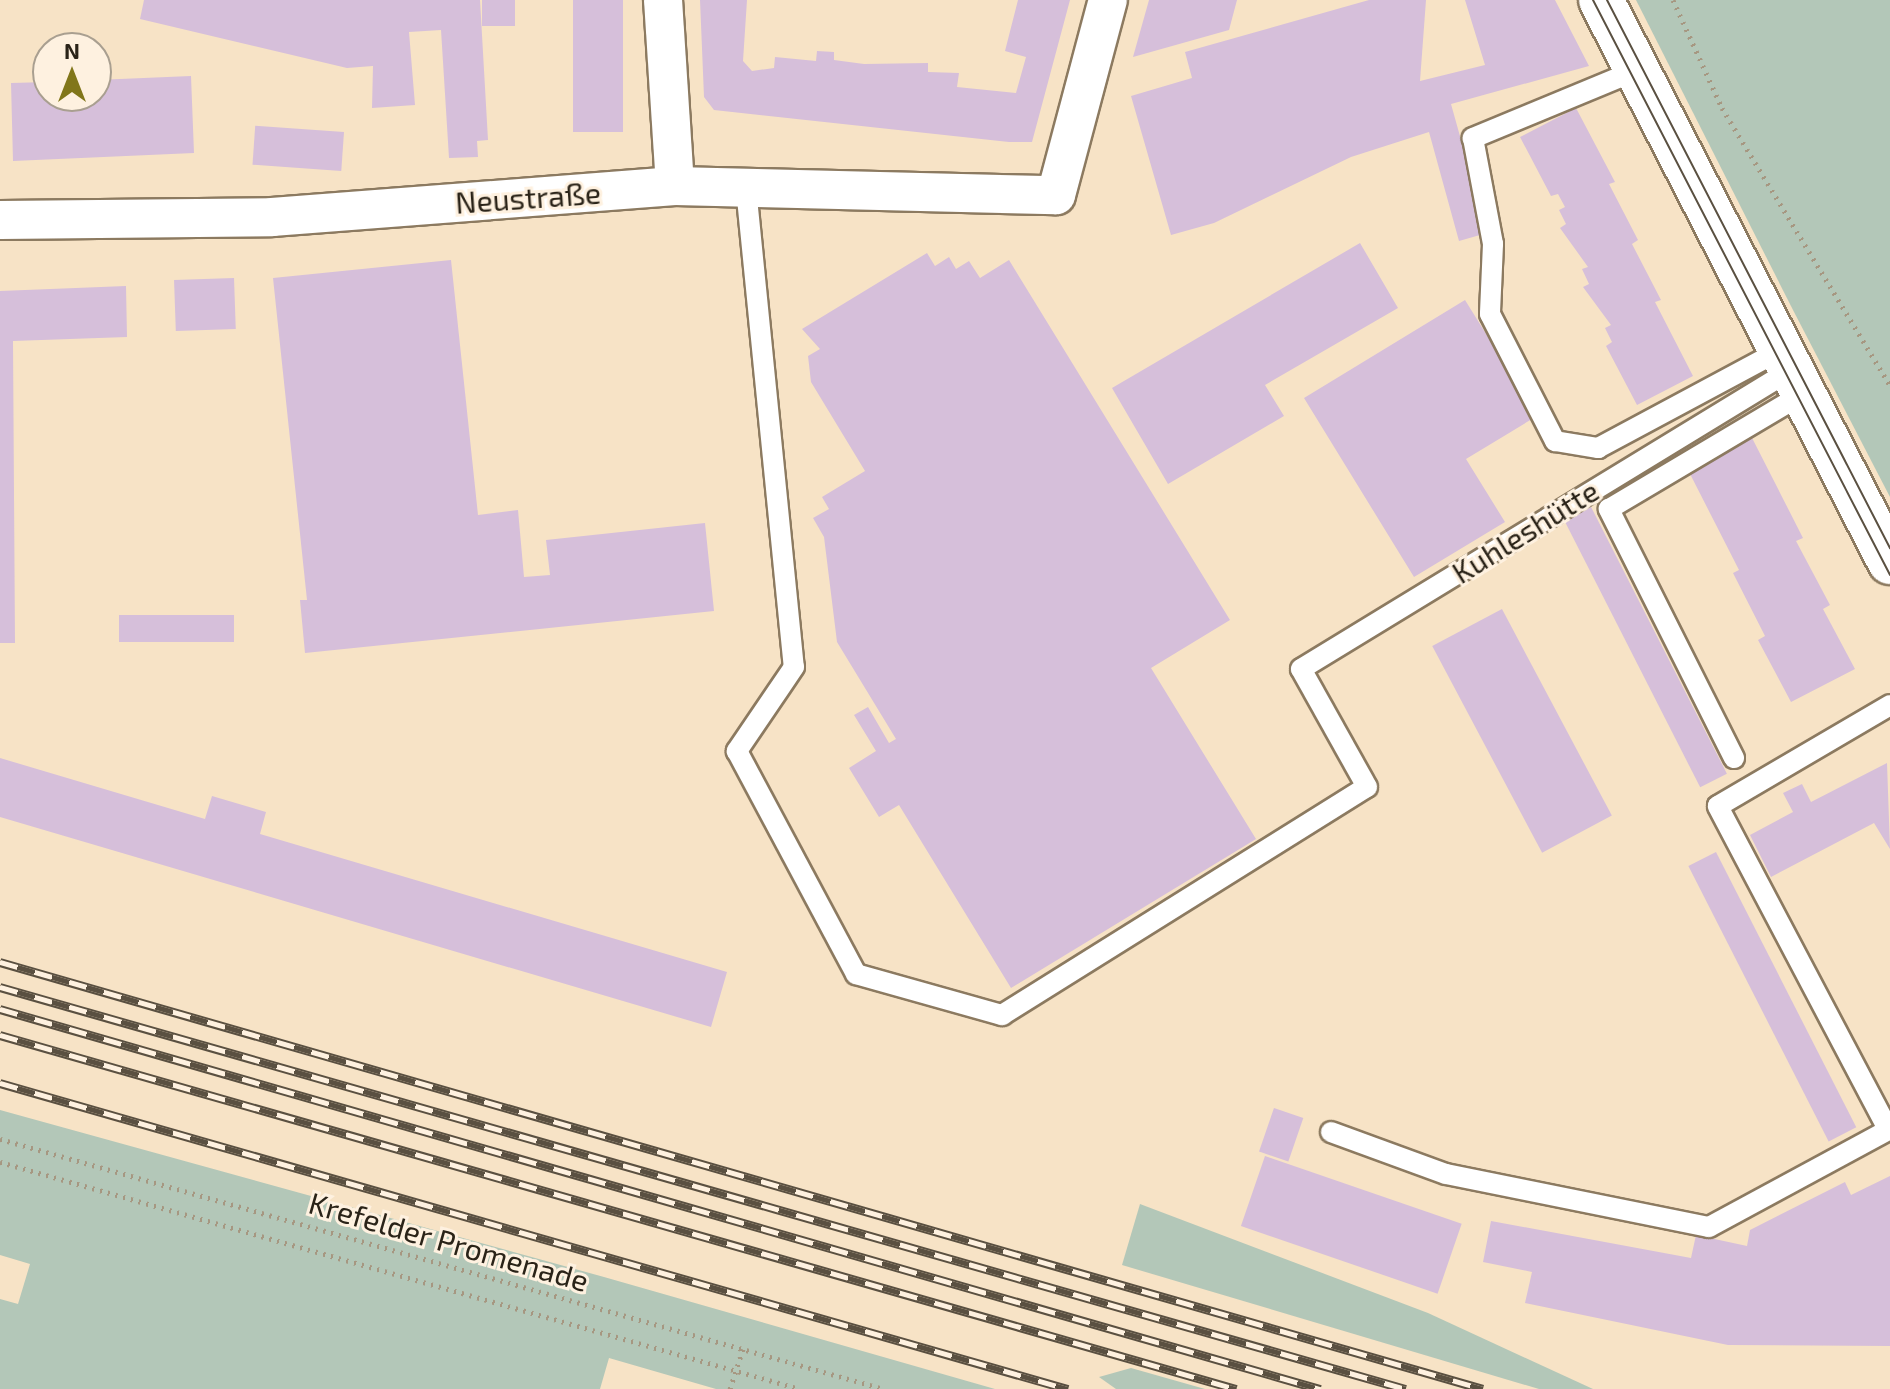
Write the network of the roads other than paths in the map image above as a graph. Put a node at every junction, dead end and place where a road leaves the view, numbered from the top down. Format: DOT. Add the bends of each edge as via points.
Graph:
graph roads {
  1 [pos="663,0"];
  2 [pos="1108,0"];
  3 [pos="1601,0"];
  4 [pos="1637,70"];
  5 [pos="675,186"];
  6 [pos="746,188"];
  7 [pos="0,220"];
  8 [pos="1792,371"];
  9 [pos="1890,562"];
  10 [pos="1890,705"];
  11 [pos="1734,758"];
  12 [pos="1889,1129"];
  13 [pos="1331,1132"];
  1 -- 5 [label="street"];
  2 -- 6 [label="street, Neustraße" via="1056,195"];
  3 -- 4 [label="street"];
  4 -- 8 [label="street"];
  4 -- 8 [label="lane, Kuhleshütte" via="1473,138 1493,244 1490,314 1555,441 1598,448"];
  5 -- 6 [label="street, Neustraße"];
  5 -- 7 [label="street, Neustraße" via="272,217"];
  6 -- 8 [label="lane, Kuhleshütte" via="794,667 737,751 856,974 1002,1015 1367,787 1301,669 1749,392"];
  8 -- 9 [label="street"];
  8 -- 11 [label="lane" via="1609,509"];
  10 -- 12 [label="lane" via="1718,806"];
  12 -- 13 [label="lane" via="1709,1227 1446,1174"];
}
